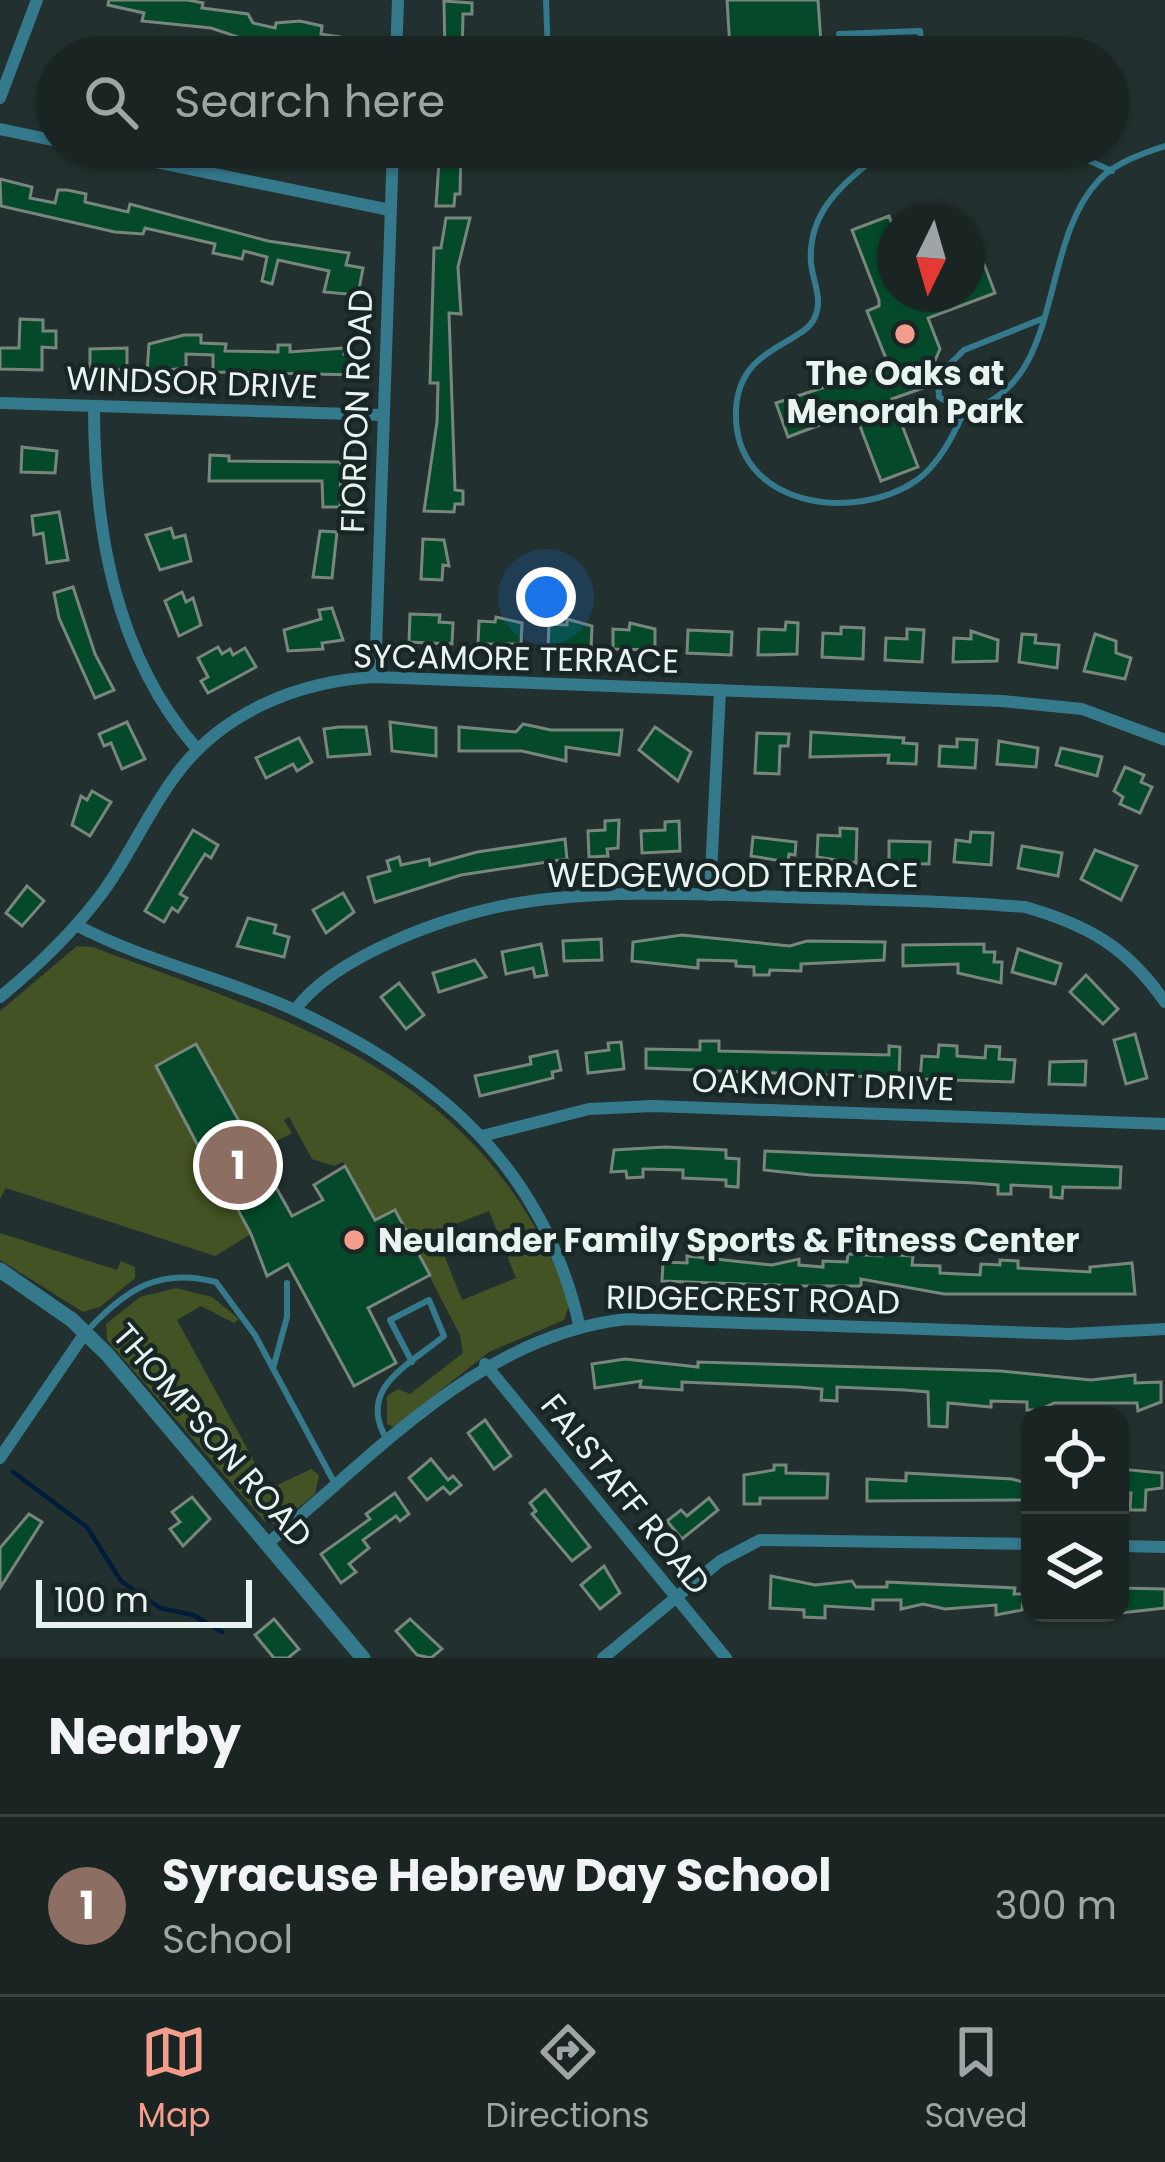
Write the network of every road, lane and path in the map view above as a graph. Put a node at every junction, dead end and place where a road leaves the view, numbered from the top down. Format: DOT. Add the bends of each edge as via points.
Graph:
graph roads {
  1 [pos="37,0"];
  2 [pos="398,0"];
  3 [pos="546,0"];
  4 [pos="838,34"];
  5 [pos="397,36"];
  6 [pos="547,36"];
  7 [pos="920,36"];
  8 [pos="0,98"];
  9 [pos="0,129"];
  10 [pos="36,137"];
  11 [pos="1165,146"];
  12 [pos="1129,163"];
  13 [pos="186,168"];
  14 [pos="392,168"];
  15 [pos="863,168"];
  16 [pos="1105,168"];
  17 [pos="1118,168"];
  18 [pos="1112,171"];
  19 [pos="391,210"];
  20 [pos="1044,318"];
  21 [pos="0,404"];
  22 [pos="94,406"];
  23 [pos="964,412"];
  24 [pos="382,415"];
  25 [pos="375,677"];
  26 [pos="720,690"];
  27 [pos="1165,740"];
  28 [pos="197,749"];
  29 [pos="710,895"];
  30 [pos="76,925"];
  31 [pos="0,997"];
  32 [pos="1165,1002"];
  33 [pos="295,1010"];
  34 [pos="1165,1124"];
  35 [pos="482,1136"];
  36 [pos="0,1270"];
  37 [pos="287,1283"];
  38 [pos="579,1324"];
  39 [pos="1165,1329"];
  40 [pos="85,1333"];
  41 [pos="412,1362"];
  42 [pos="485,1364"];
  43 [pos="274,1368"];
  44 [pos="388,1443"];
  45 [pos="0,1458"];
  46 [pos="337,1487"];
  47 [pos="268,1543"];
  48 [pos="1021,1544"];
  49 [pos="1129,1546"];
  50 [pos="1165,1546"];
  51 [pos="676,1598"];
  52 [pos="363,1658"];
  53 [pos="603,1658"];
  54 [pos="726,1658"];
  1 -- 8 [label="street"];
  2 -- 5 [label="street"];
  3 -- 6 [label="lane"];
  4 -- 7 [label="lane"];
  9 -- 10 [label="street"];
  11 -- 12 [label="lane"];
  13 -- 19 [label="street"];
  14 -- 19 [label="street, FIORDON ROAD"];
  15 -- 23 [label="lane" via="831,195 812,233 817,315 748,373 736,410 745,450 795,500 881,499 920,478"];
  16 -- 18 [label="lane"];
  17 -- 18 [label="lane"];
  18 -- 20 [label="lane" via="1066,233"];
  19 -- 24 [label="street, FIORDON ROAD"];
  20 -- 23 [label="lane" via="1024,372 985,407"];
  20 -- 23 [label="lane" via="947,364 939,397"];
  21 -- 22 [label="street, WINDSOR DRIVE"];
  22 -- 24 [label="street, WINDSOR DRIVE"];
  22 -- 28 [label="street" via="94,478 112,583 157,691"];
  24 -- 25 [label="street, FIORDON ROAD"];
  25 -- 26 [label="street, SYCAMORE TERRACE"];
  25 -- 28 [label="street, SYCAMORE TERRACE" via="263,704"];
  26 -- 27 [label="street, SYCAMORE TERRACE" via="1082,709"];
  26 -- 29 [label="street"];
  28 -- 30 [label="street, SYCAMORE TERRACE"];
  29 -- 32 [label="street, WEDGEWOOD TERRACE" via="1025,907 1119,946"];
  29 -- 33 [label="street, WEDGEWOOD TERRACE" via="508,904 401,939 336,972"];
  30 -- 31 [label="street, SYCAMORE TERRACE"];
  30 -- 33 [label="street"];
  33 -- 35 [label="street" via="428,1090"];
  34 -- 35 [label="street, OAKMONT DRIVE" via="653,1106 589,1109"];
  35 -- 38 [label="street" via="534,1202 565,1264"];
  36 -- 40 [label="street, THOMPSON ROAD"];
  37 -- 43 [label="lane"];
  38 -- 39 [label="street, RIDGECREST ROAD"];
  38 -- 42 [label="street, RIDGECREST ROAD"];
  40 -- 43 [label="lane" via="135,1288 190,1275 216,1282 233,1300"];
  40 -- 45 [label="street"];
  40 -- 47 [label="street, THOMPSON ROAD"];
  41 -- 41 [label="lane" via="444,1336 429,1300 390,1320"];
  41 -- 44 [label="lane" via="375,1402"];
  42 -- 44 [label="street, RIDGECREST ROAD"];
  42 -- 51 [label="street, FALSTAFF ROAD"];
  43 -- 46 [label="lane"];
  44 -- 46 [label="street, RIDGECREST ROAD"];
  46 -- 47 [label="street, RIDGECREST ROAD"];
  47 -- 52 [label="street, THOMPSON ROAD"];
  48 -- 51 [label="street" via="760,1540"];
  49 -- 50 [label="street"];
  51 -- 53 [label="street"];
  51 -- 54 [label="street, FALSTAFF ROAD"];
}
